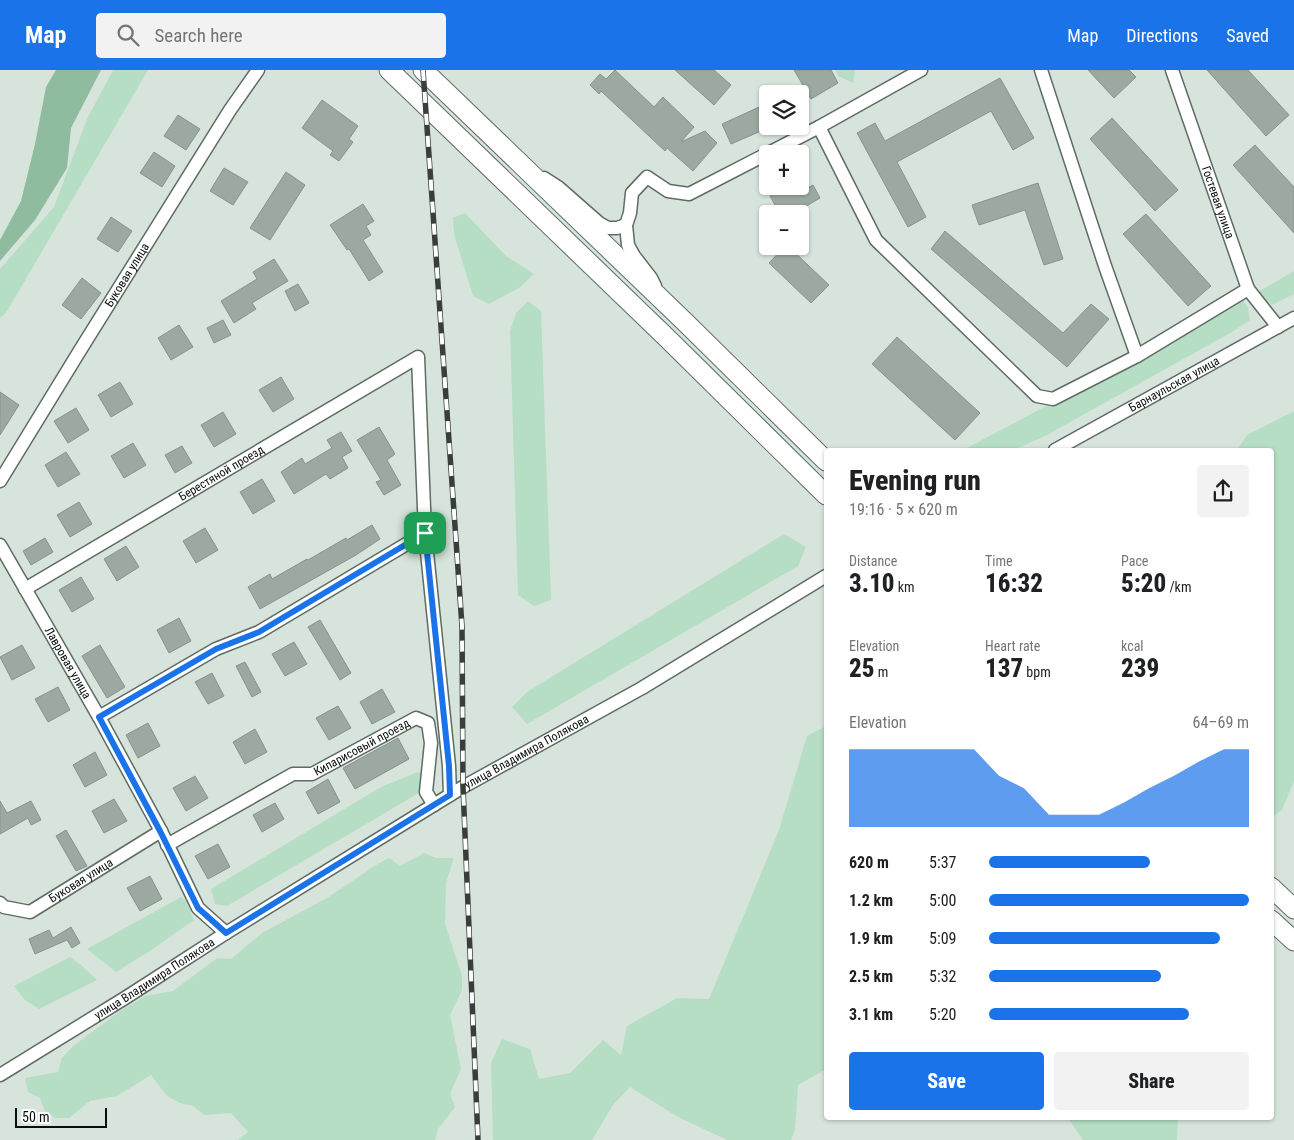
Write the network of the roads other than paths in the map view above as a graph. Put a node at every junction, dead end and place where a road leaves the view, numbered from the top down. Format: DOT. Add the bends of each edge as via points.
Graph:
graph roads {
  1 [pos="258,70"];
  2 [pos="389,70"];
  3 [pos="422,70"];
  4 [pos="920,70"];
  5 [pos="1041,70"];
  6 [pos="1172,70"];
  7 [pos="819,127"];
  8 [pos="519,163"];
  9 [pos="626,224"];
  10 [pos="1248,289"];
  11 [pos="660,299"];
  12 [pos="1294,318"];
  13 [pos="1278,327"];
  14 [pos="1136,356"];
  15 [pos="1059,448"];
  16 [pos="824,459"];
  17 [pos="0,481"];
  18 [pos="824,493"];
  19 [pos="425,533"];
  20 [pos="0,545"];
  21 [pos="824,577"];
  22 [pos="25,589"];
  23 [pos="99,717"];
  24 [pos="450,795"];
  25 [pos="434,805"];
  26 [pos="160,831"];
  27 [pos="167,845"];
  28 [pos="1274,890"];
  29 [pos="0,903"];
  30 [pos="1294,909"];
  31 [pos="1274,923"];
  32 [pos="226,933"];
  33 [pos="1294,941"];
  34 [pos="0,1075"];
  1 -- 17 [label="street, Буковая улица"];
  2 -- 18 [label="highway"];
  3 -- 8 [label="highway"];
  4 -- 7 [label="street"];
  5 -- 14 [label="street"];
  6 -- 10 [label="street, Гостевая улица"];
  7 -- 9 [label="street" via="689,194 668,192 647,177 632,193"];
  7 -- 14 [label="street" via="876,240 1037,396 1053,399"];
  8 -- 9 [label="street" via="558,187 599,223 608,228"];
  8 -- 11 [label="highway"];
  9 -- 11 [label="street" via="628,245 651,278"];
  10 -- 13 [label="street, Гостевая улица"];
  10 -- 14 [label="street"];
  11 -- 16 [label="highway"];
  12 -- 13 [label="street, Барнаульская улица"];
  13 -- 15 [label="street, Барнаульская улица"];
  19 -- 22 [label="street, Берестяной проезд" via="418,357"];
  19 -- 23 [label="street" via="259,632 216,649"];
  19 -- 24 [label="street"];
  20 -- 22 [label="street, Лавровая улица"];
  21 -- 24 [label="street, улица Владимира Полякова" via="642,688"];
  22 -- 23 [label="street, Лавровая улица"];
  23 -- 26 [label="street, Лавровая улица"];
  24 -- 25 [label="street, улица Владимира Полякова"];
  25 -- 27 [label="street, Кипарисовый проезд" via="426,792 431,743 428,723 416,718 312,774 294,774"];
  25 -- 32 [label="street, улица Владимира Полякова"];
  26 -- 27 [label="street, Лавровая улица"];
  26 -- 29 [label="street, Буковая улица" via="30,912 4,907"];
  27 -- 32 [label="street, Лавровая улица" via="198,908"];
  28 -- 30 [label="highway"];
  31 -- 33 [label="highway"];
  32 -- 34 [label="street, улица Владимира Полякова"];
}
